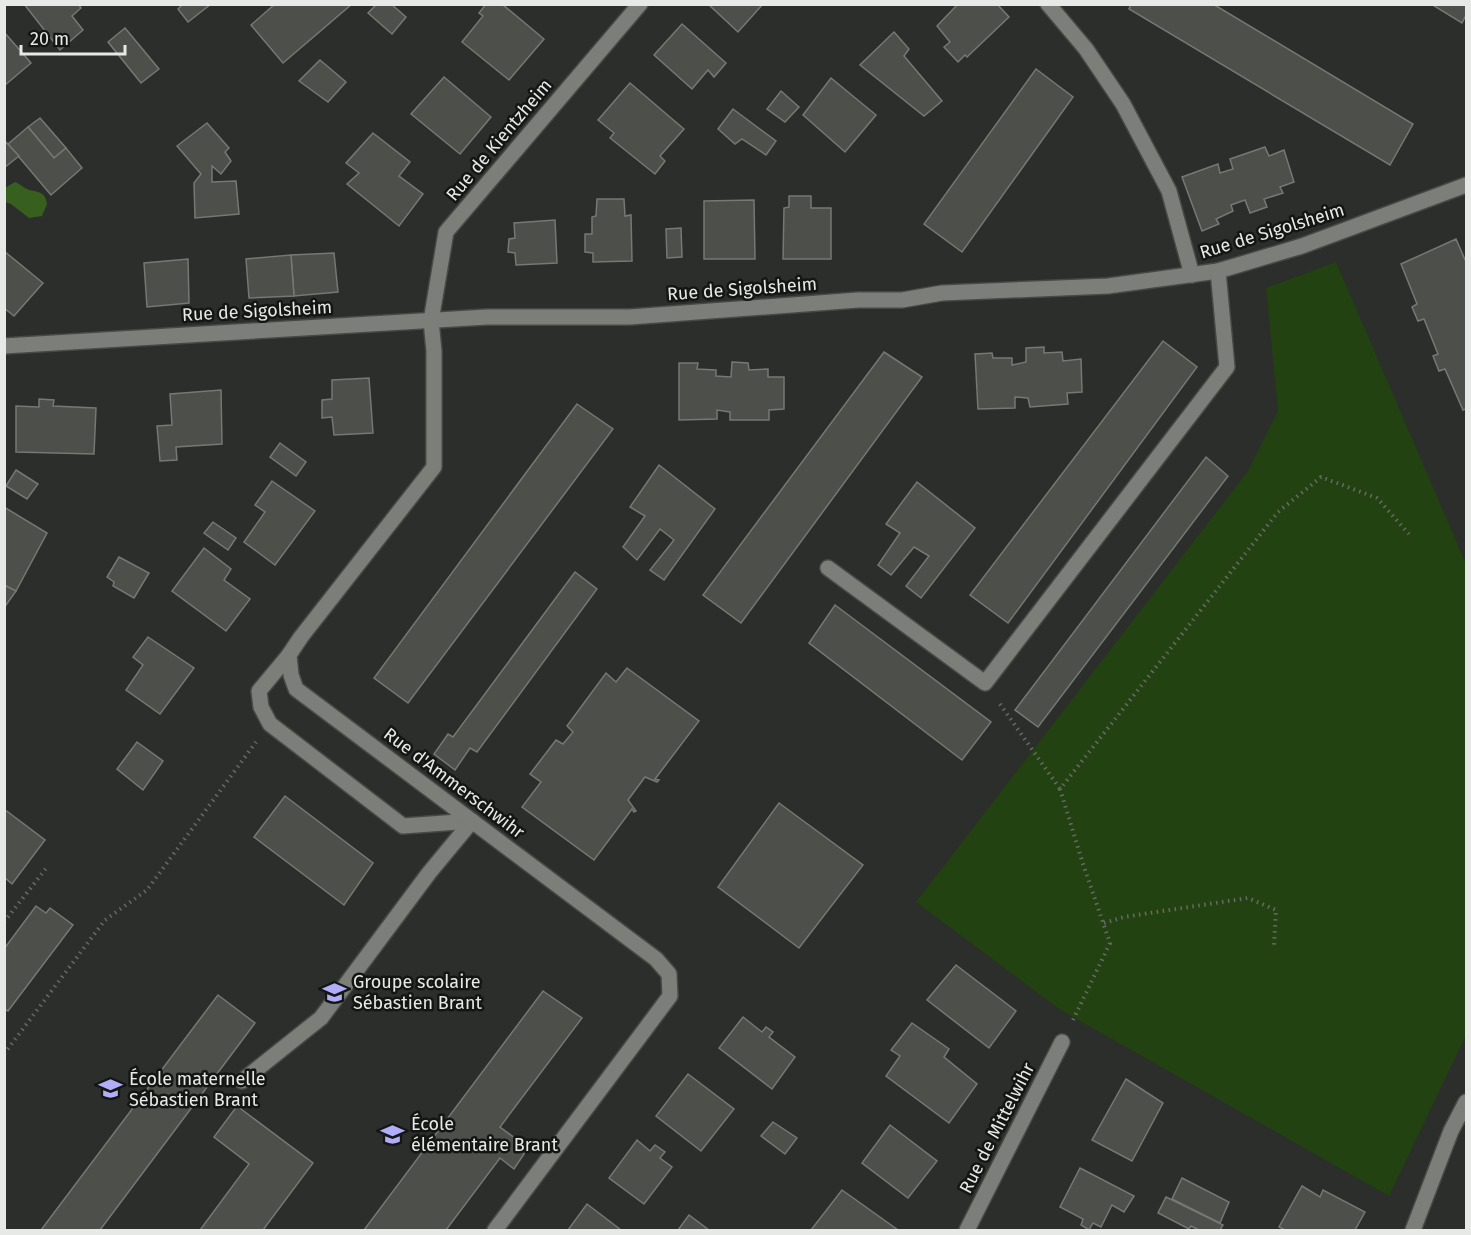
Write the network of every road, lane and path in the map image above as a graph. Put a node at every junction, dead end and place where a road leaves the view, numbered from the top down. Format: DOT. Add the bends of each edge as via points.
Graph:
graph roads {
  1 [pos="640,4"];
  2 [pos="1048,4"];
  3 [pos="1467,185"];
  4 [pos="1218,271"];
  5 [pos="1192,275"];
  6 [pos="431,321"];
  7 [pos="4,346"];
  8 [pos="1409,534"];
  9 [pos="828,568"];
  10 [pos="289,655"];
  11 [pos="986,683"];
  12 [pos="270,724"];
  13 [pos="1060,789"];
  14 [pos="472,821"];
  15 [pos="48,866"];
  16 [pos="4,922"];
  17 [pos="1104,923"];
  18 [pos="1274,945"];
  19 [pos="1062,1042"];
  20 [pos="4,1054"];
  21 [pos="242,1082"];
  22 [pos="1467,1102"];
  23 [pos="495,1230"];
  24 [pos="967,1230"];
  25 [pos="1413,1230"];
  1 -- 6 [label="street, Rue de Kientzheim" via="446,232"];
  2 -- 5 [label="street" via="1086,49 1144,143 1169,191"];
  3 -- 4 [label="street, Rue de Sigolsheim" via="1302,246"];
  4 -- 5 [label="street, Rue de Sigolsheim"];
  4 -- 11 [label="street" via="1227,367"];
  5 -- 6 [label="street, Rue de Sigolsheim" via="1108,286 630,317"];
  6 -- 7 [label="street, Rue de Sigolsheim"];
  6 -- 10 [label="street" via="434,467"];
  8 -- 13 [label="path" via="1377,498 1321,477 1278,512"];
  9 -- 11 [label="street"];
  10 -- 12 [label="street" via="260,691 261,707"];
  10 -- 14 [label="street, Rue d'Ammerschwihr" via="296,689"];
  11 -- 13 [label="path"];
  12 -- 14 [label="street" via="403,826"];
  12 -- 20 [label="path" via="147,890 105,920"];
  13 -- 17 [label="path"];
  14 -- 21 [label="street" via="321,1018"];
  14 -- 23 [label="street, Rue d'Ammerschwihr" via="656,959 669,974 670,996"];
  15 -- 16 [label="path"];
  17 -- 18 [label="path" via="1248,898 1276,910"];
  17 -- 19 [label="path" via="1110,943"];
  19 -- 24 [label="street, Rue de Mittelwihr"];
  22 -- 25 [label="street" via="1451,1131"];
}
